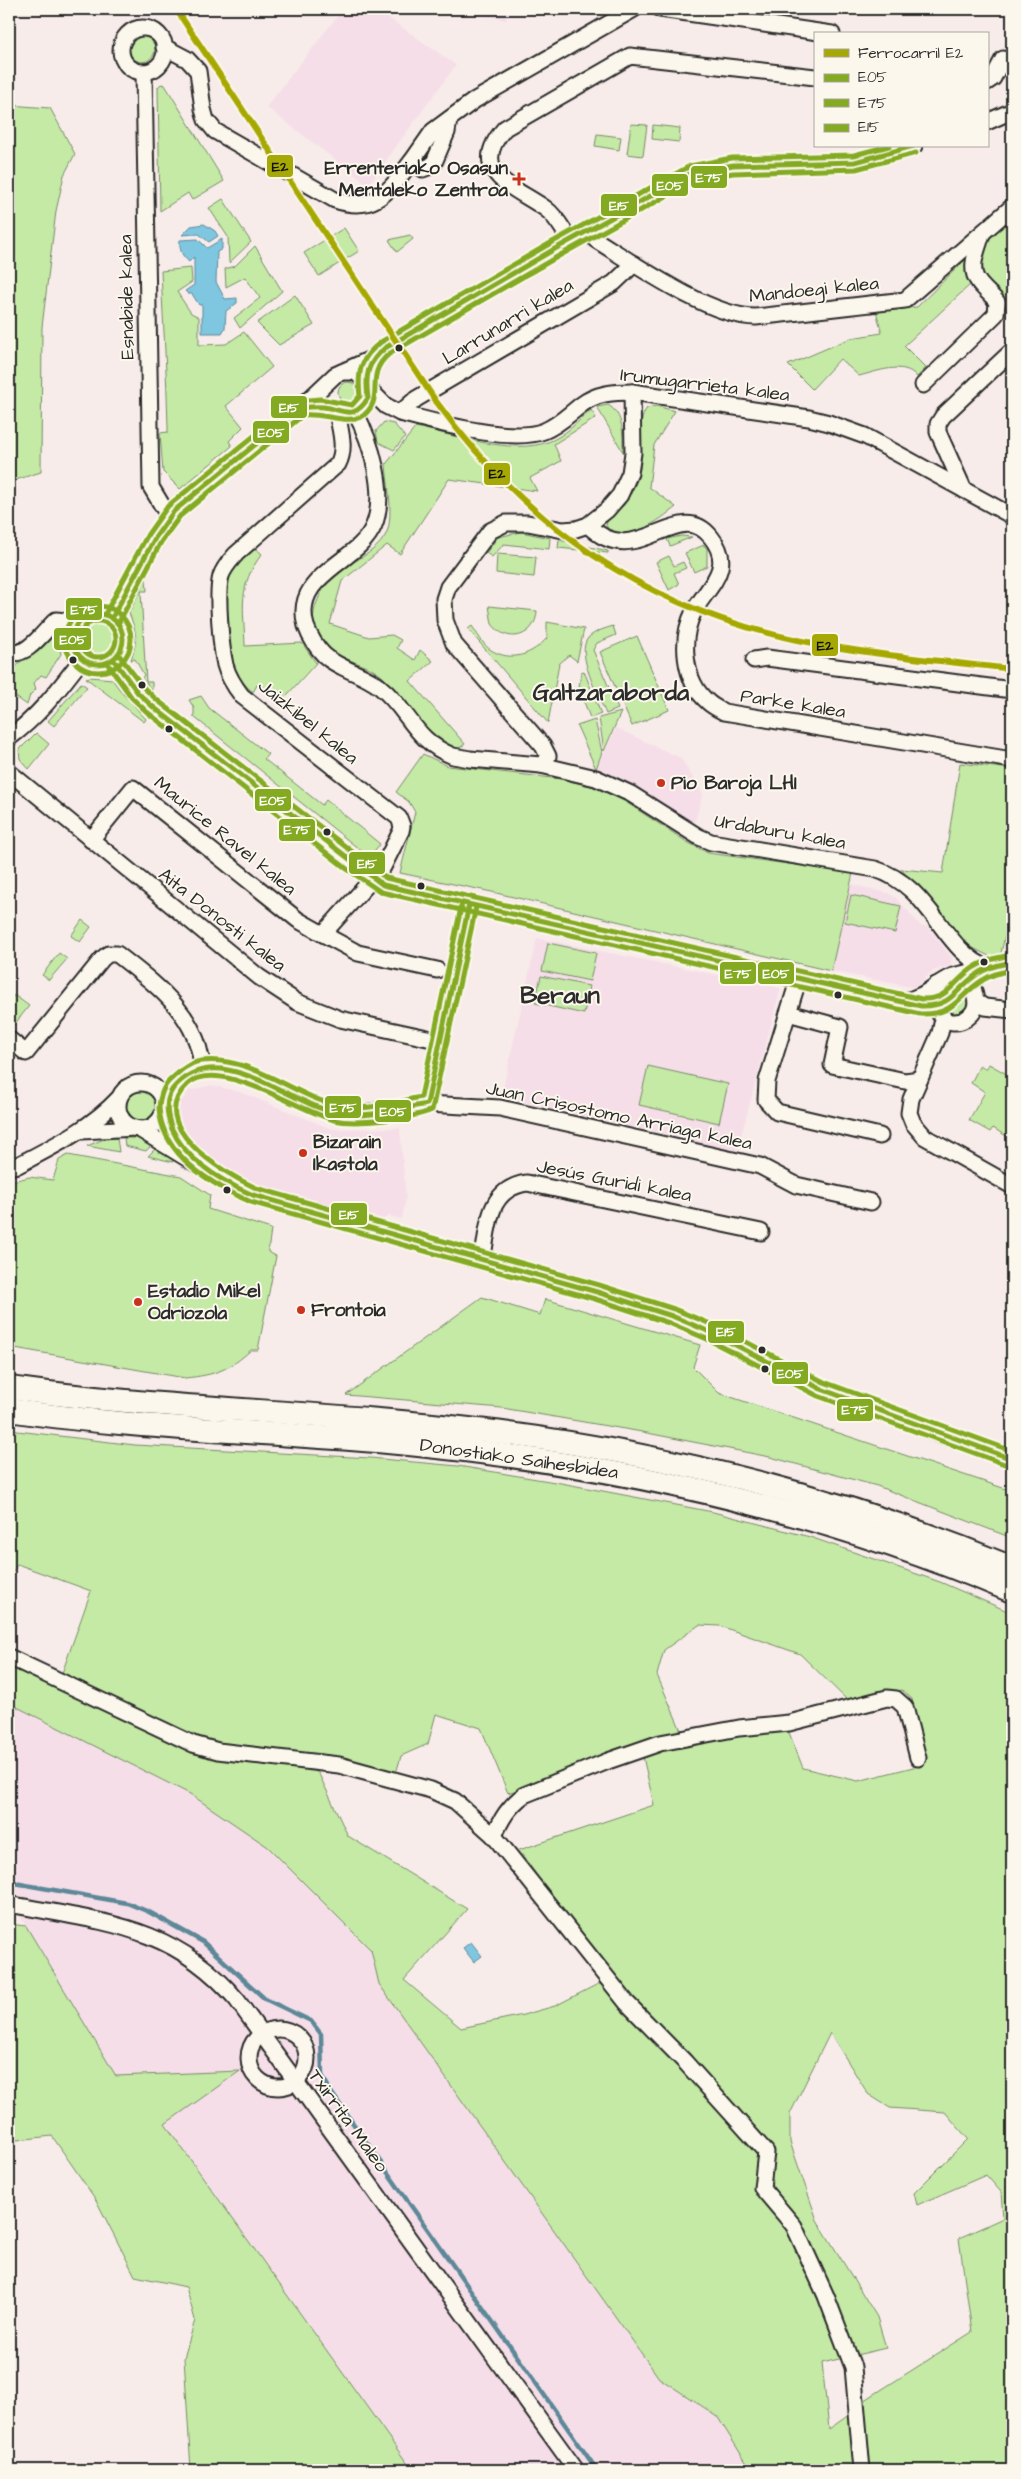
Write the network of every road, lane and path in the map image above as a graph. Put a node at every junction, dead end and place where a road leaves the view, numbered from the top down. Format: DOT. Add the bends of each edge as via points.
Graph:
graph roads {
  1 [pos="634,9"];
  2 [pos="660,9"];
  3 [pos="818,32"];
  4 [pos="164,47"];
  5 [pos="988,56"];
  6 [pos="1007,59"];
  7 [pos="144,72"];
  8 [pos="814,77"];
  9 [pos="988,81"];
  10 [pos="1012,111"];
  11 [pos="988,122"];
  12 [pos="907,148"];
  13 [pos="1012,207"];
  14 [pos="589,229"];
  15 [pos="983,233"];
  16 [pos="570,240"];
  17 [pos="634,264"];
  18 [pos="1012,351"];
  19 [pos="373,358"];
  20 [pos="335,376"];
  21 [pos="367,385"];
  22 [pos="923,385"];
  23 [pos="632,392"];
  24 [pos="386,406"];
  25 [pos="300,408"];
  26 [pos="360,409"];
  27 [pos="336,410"];
  28 [pos="400,412"];
  29 [pos="964,490"];
  30 [pos="1012,516"];
  31 [pos="169,517"];
  32 [pos="588,525"];
  33 [pos="112,618"];
  34 [pos="78,622"];
  35 [pos="9,651"];
  36 [pos="82,659"];
  37 [pos="113,659"];
  38 [pos="754,660"];
  39 [pos="1012,690"];
  40 [pos="9,738"];
  41 [pos="1012,760"];
  42 [pos="541,766"];
  43 [pos="9,772"];
  44 [pos="91,840"];
  45 [pos="372,879"];
  46 [pos="469,905"];
  47 [pos="323,934"];
  48 [pos="1012,962"];
  49 [pos="438,970"];
  50 [pos="970,971"];
  51 [pos="799,978"];
  52 [pos="936,985"];
  53 [pos="904,1001"];
  54 [pos="976,1002"];
  55 [pos="1012,1010"];
  56 [pos="788,1013"];
  57 [pos="939,1013"];
  58 [pos="9,1039"];
  59 [pos="440,1041"];
  60 [pos="202,1068"];
  61 [pos="183,1077"];
  62 [pos="920,1079"];
  63 [pos="145,1082"];
  64 [pos="119,1098"];
  65 [pos="427,1104"];
  66 [pos="165,1108"];
  67 [pos="137,1128"];
  68 [pos="80,1131"];
  69 [pos="880,1136"];
  70 [pos="9,1168"];
  71 [pos="204,1168"];
  72 [pos="1012,1186"];
  73 [pos="871,1202"];
  74 [pos="761,1232"];
  75 [pos="482,1261"];
  76 [pos="9,1388"];
  77 [pos="9,1410"];
  78 [pos="1012,1459"];
  79 [pos="1012,1568"];
  80 [pos="1012,1591"];
  81 [pos="9,1657"];
  82 [pos="918,1758"];
  83 [pos="494,1836"];
  84 [pos="9,1904"];
  85 [pos="260,2034"];
  86 [pos="295,2082"];
  87 [pos="576,2470"];
  88 [pos="862,2470"];
  1 -- 4 [label="street" via="475,100 433,131 386,192 376,201 363,205 335,200 215,131 206,120 198,70 187,59"];
  2 -- 3 [label="street"];
  4 -- 7 [label="street" via="158,66"];
  4 -- 7 [label="street" via="158,35 147,28 126,35 121,47 122,57 129,67"];
  5 -- 6 [label="street"];
  6 -- 9 [label="street"];
  7 -- 31 [label="street, Esnabide kalea" via="151,483 155,496"];
  8 -- 16 [label="street" via="630,56 505,128 491,149 491,162 496,173 511,189 548,210"];
  10 -- 11 [label="street"];
  12 -- 14 [label="street" via="856,162 763,162 714,166 692,173"];
  13 -- 15 [label="street, Mandoegi kalea"];
  14 -- 16 [label="street"];
  14 -- 17 [label="street, Mandoegi kalea" via="596,240"];
  15 -- 17 [label="street, Mandoegi kalea" via="905,300 756,317 723,313"];
  15 -- 22 [label="street" via="974,267 977,280 997,302 996,314"];
  16 -- 19 [label="street" via="384,348"];
  17 -- 28 [label="street, Larrunarri kalea" via="614,282 416,399"];
  18 -- 29 [label="street" via="938,424 938,432"];
  19 -- 20 [label="street"];
  19 -- 21 [label="street"];
  20 -- 21 [label="street" via="355,372"];
  20 -- 25 [label="street"];
  20 -- 27 [label="street" via="326,395"];
  21 -- 24 [label="street, Irumugarrieta kalea"];
  21 -- 26 [label="street" via="368,398"];
  23 -- 28 [label="street, Irumugarrieta kalea" via="592,398 558,425 527,435 492,433"];
  23 -- 29 [label="street, Irumugarrieta kalea" via="829,422 864,436"];
  23 -- 32 [label="street" via="633,453 630,473 620,495"];
  24 -- 26 [label="street, Irumugarrieta kalea"];
  24 -- 28 [label="street, Irumugarrieta kalea"];
  25 -- 27 [label="street" via="314,406"];
  25 -- 31 [label="street"];
  26 -- 27 [label="street" via="349,414"];
  26 -- 42 [label="street, Urdaburu kalea" via="376,476 377,515 368,536 325,572 311,591 304,611 308,632 324,656 379,687 424,740 437,749 470,759"];
  27 -- 45 [label="street, Jaizkibel kalea" via="342,456 338,464 236,554 221,576 223,652 226,667 242,696 399,818 401,831 383,866"];
  29 -- 30 [label="street, Irumugarrieta kalea"];
  31 -- 33 [label="street"];
  32 -- 41 [label="street, Parke kalea" via="597,534 615,542 641,539 680,524 697,526 714,540 719,554 714,585 694,611 686,641 689,672 707,702 724,712"];
  32 -- 42 [label="street" via="563,530 528,523 506,523 490,530 448,587 444,599 447,631 454,644 543,746 548,756"];
  33 -- 34 [label="street" via="98,613 83,617"];
  33 -- 37 [label="street" via="121,628 123,642"];
  34 -- 35 [label="street" via="56,620 22,652 14,654"];
  34 -- 36 [label="street" via="72,638 73,646"];
  36 -- 37 [label="street" via="101,664"];
  36 -- 40 [label="street" via="45,707"];
  37 -- 45 [label="street" via="152,706"];
  38 -- 39 [label="street" via="767,658"];
  42 -- 50 [label="street, Urdaburu kalea" via="572,771 612,784 711,842 890,874 915,892"];
  43 -- 44 [label="street, Aita Donosti kalea"];
  44 -- 47 [label="street, Maurice Ravel kalea" via="133,788 298,920"];
  44 -- 59 [label="street, Aita Donosti kalea" via="259,977 297,1002 340,1019"];
  45 -- 46 [label="street" via="398,889"];
  45 -- 47 [label="street"];
  46 -- 51 [label="street"];
  46 -- 59 [label="street"];
  47 -- 49 [label="street, Maurice Ravel kalea" via="358,953"];
  48 -- 50 [label="street, Urdaburu kalea"];
  50 -- 52 [label="street"];
  50 -- 54 [label="street"];
  50 -- 57 [label="street"];
  51 -- 53 [label="street"];
  51 -- 56 [label="street"];
  52 -- 53 [label="street" via="922,996"];
  52 -- 57 [label="street"];
  53 -- 57 [label="street"];
  54 -- 55 [label="street" via="985,1008"];
  54 -- 57 [label="street" via="965,1019 953,1022"];
  56 -- 62 [label="street" via="840,1027 832,1065 905,1081"];
  56 -- 69 [label="street" via="767,1081 766,1100 777,1112"];
  57 -- 62 [label="street"];
  58 -- 60 [label="street" via="26,1053 108,954 117,954 161,988 189,1022"];
  59 -- 65 [label="street"];
  60 -- 61 [label="street"];
  60 -- 65 [label="street, Juan Crisostomo Arriaga kalea" via="238,1073 338,1114"];
  61 -- 63 [label="street"];
  61 -- 66 [label="street" via="175,1084"];
  62 -- 72 [label="street" via="910,1105 911,1118 917,1130"];
  63 -- 64 [label="street" via="128,1086"];
  63 -- 66 [label="street" via="162,1093"];
  64 -- 67 [label="street" via="119,1114 123,1121"];
  64 -- 68 [label="street"];
  65 -- 73 [label="street, Juan Crisostomo Arriaga kalea" via="500,1108 760,1166 796,1185"];
  66 -- 67 [label="street" via="158,1122"];
  66 -- 71 [label="street" via="179,1141"];
  67 -- 68 [label="street"];
  67 -- 71 [label="street"];
  68 -- 70 [label="street"];
  71 -- 75 [label="street" via="246,1191"];
  74 -- 75 [label="street, Jesús Guridi kalea" via="526,1183 504,1191 495,1202"];
  75 -- 78 [label="street" via="672,1316 718,1335 819,1388"];
  76 -- 79 [label="highway, Donostiako Saihesbidea" via="122,1401 423,1424 606,1449 719,1473 824,1501 896,1524"];
  77 -- 80 [label="highway, Donostiako Saihesbidea" via="127,1424 410,1444 602,1470 713,1494 827,1524 898,1547"];
  81 -- 83 [label="street" via="193,1744 218,1752 339,1765 431,1790 454,1801"];
  82 -- 83 [label="street" via="905,1707 896,1699 887,1698 789,1723 739,1728 660,1743 608,1760 524,1795 512,1804"];
  83 -- 88 [label="street" via="627,2003 766,2152 762,2188 794,2226 853,2367"];
  84 -- 85 [label="street, Txirrita Maleo" via="118,1925 164,1942 212,1974 237,2000"];
  85 -- 86 [label="street, Txirrita Maleo"];
  85 -- 86 [label="street" via="248,2055 256,2078 279,2087"];
  85 -- 86 [label="street" via="279,2028 302,2040 307,2053 306,2066"];
  86 -- 87 [label="street, Txirrita Maleo"];
}
